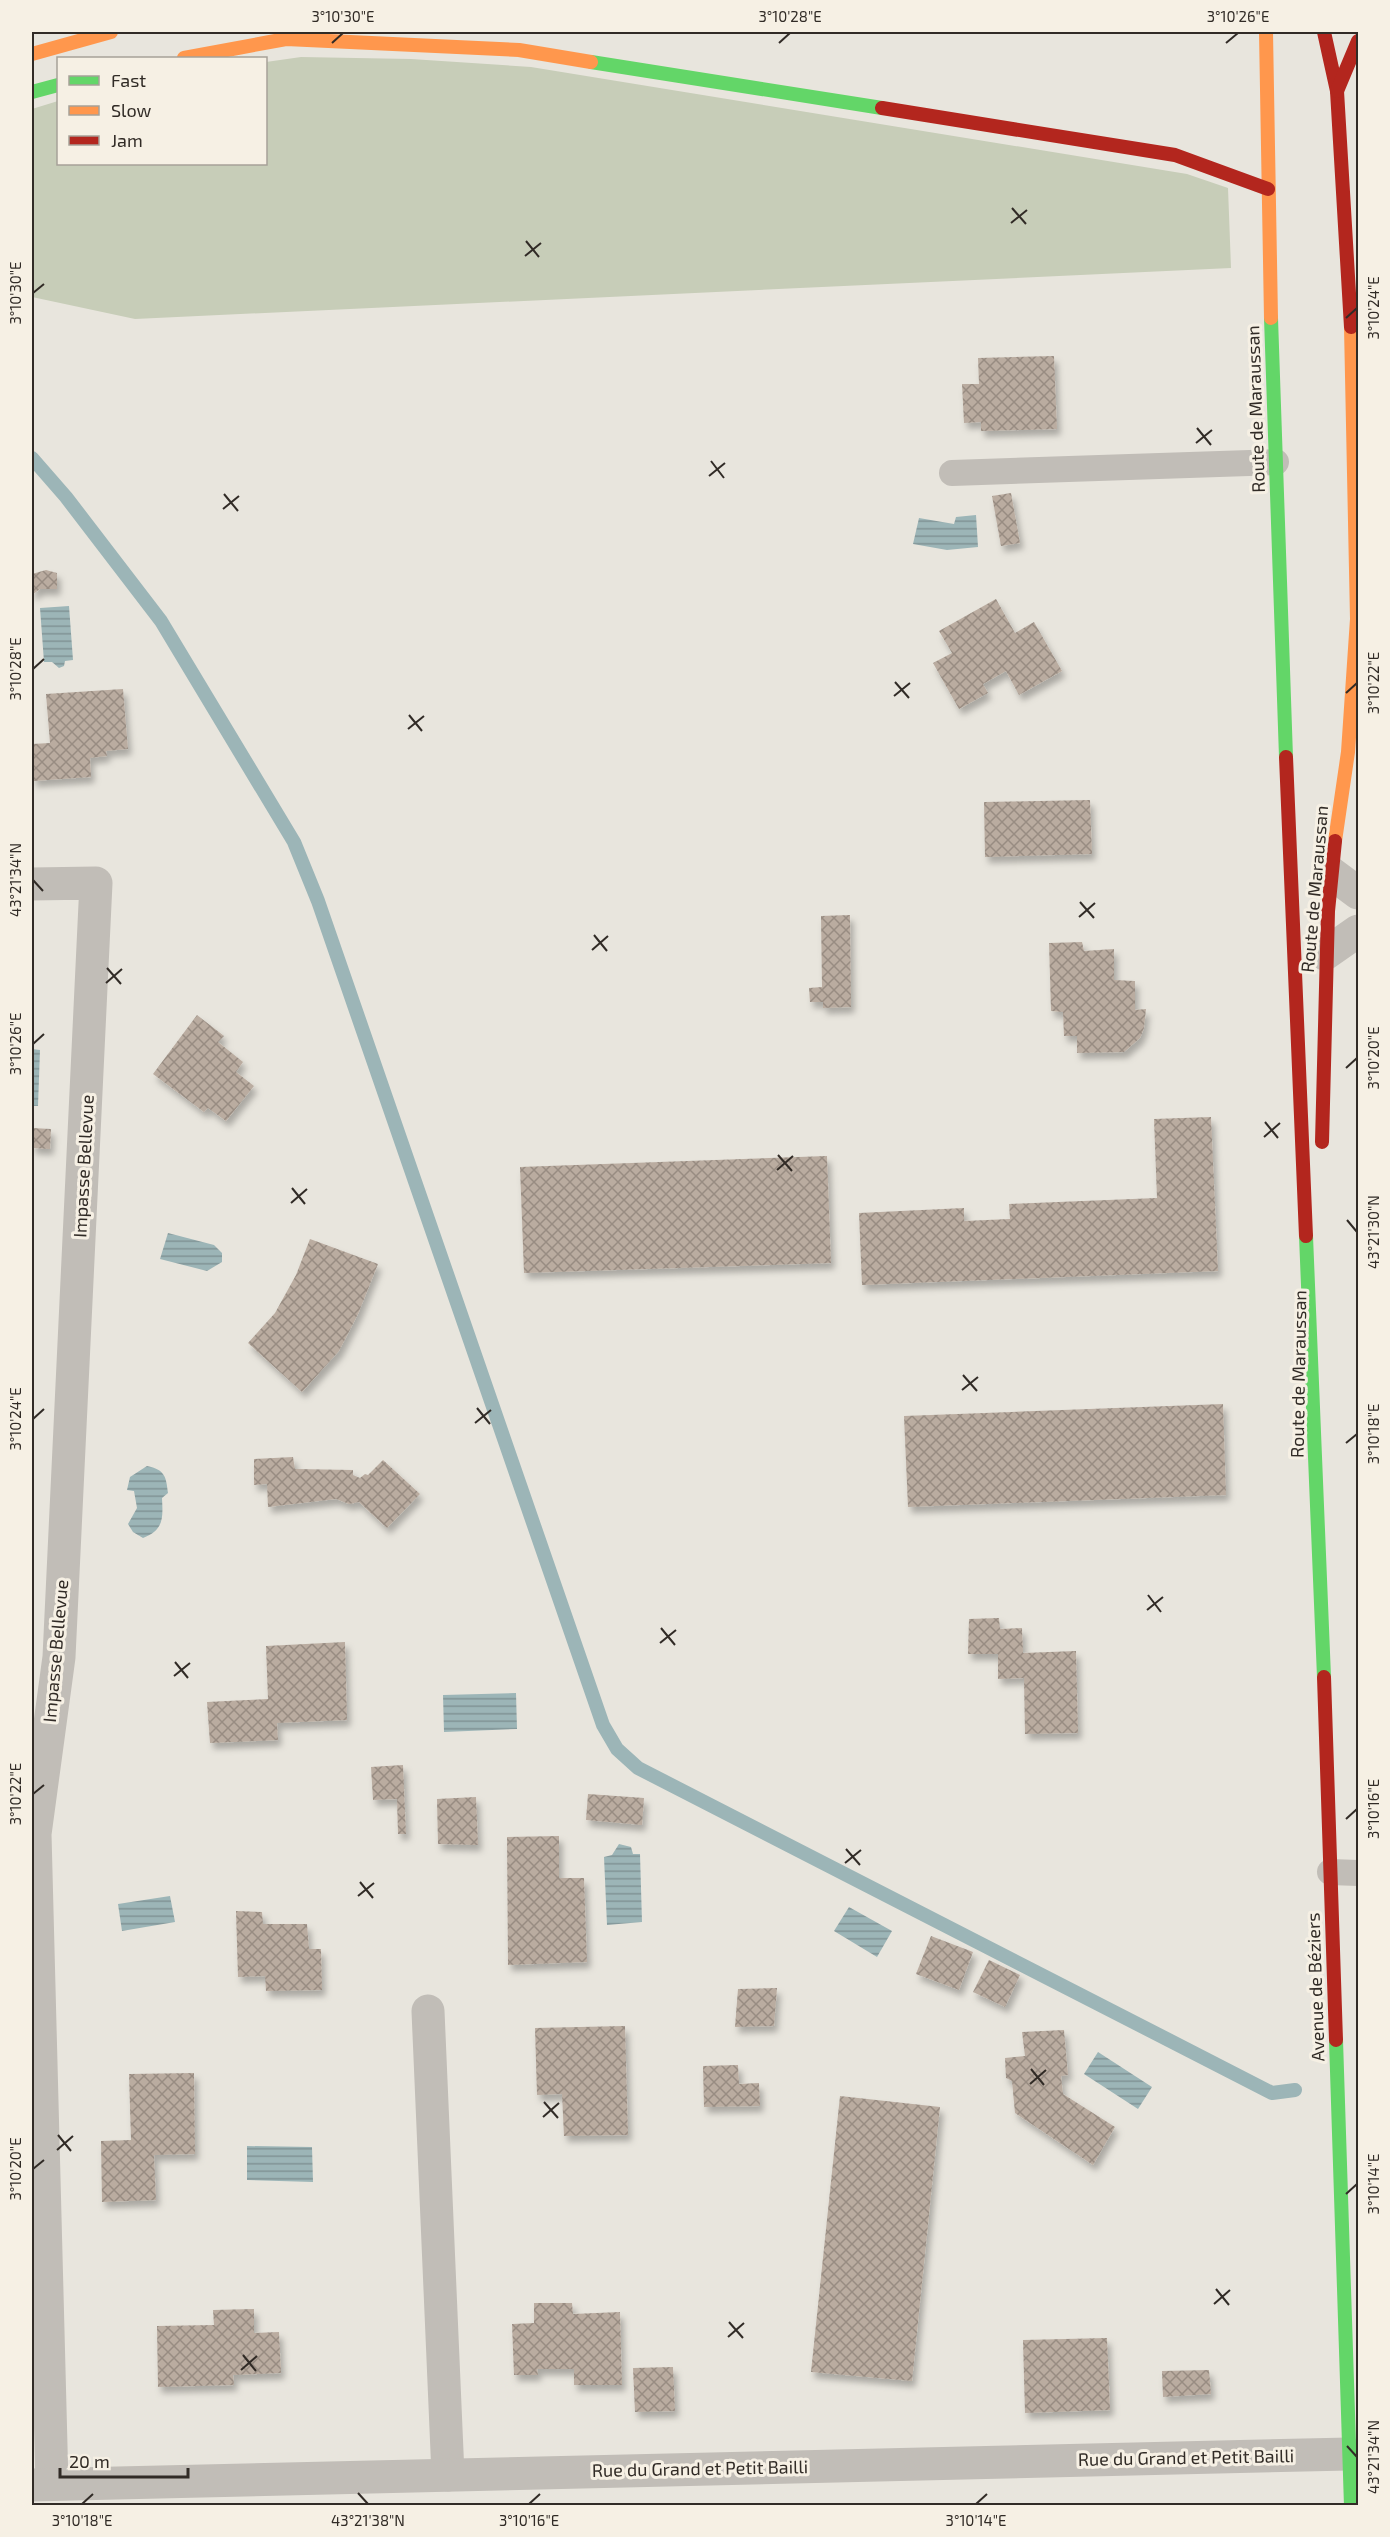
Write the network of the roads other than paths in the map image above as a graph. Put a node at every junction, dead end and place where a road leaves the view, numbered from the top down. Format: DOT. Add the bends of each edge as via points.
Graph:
graph roads {
  1 [pos="111,32"];
  2 [pos="1266,32"];
  3 [pos="1324,32"];
  4 [pos="1359,41"];
  5 [pos="32,54"];
  6 [pos="189,57"];
  7 [pos="57,85"];
  8 [pos="1337,91"];
  9 [pos="32,92"];
  10 [pos="1268,189"];
  11 [pos="1276,462"];
  12 [pos="952,473"];
  13 [pos="1331,873"];
  14 [pos="32,884"];
  15 [pos="1359,893"];
  16 [pos="1359,931"];
  17 [pos="1325,954"];
  18 [pos="1322,1157"];
  19 [pos="1320,1229"];
  20 [pos="1316,1468"];
  21 [pos="1330,1872"];
  22 [pos="1359,1873"];
  23 [pos="428,2011"];
  24 [pos="1349,2454"];
  25 [pos="448,2475"];
  26 [pos="42,2485"];
  27 [pos="1351,2505"];
  1 -- 5 [label="main road"];
  2 -- 10 [label="main road, Route de Maraussan"];
  3 -- 8 [label="main road, Route de Maraussan"];
  4 -- 8 [label="main road"];
  6 -- 10 [label="main road" via="286,39 519,50 1175,155"];
  7 -- 9 [label="main road"];
  8 -- 13 [label="main road, Route de Maraussan" via="1351,322 1358,619 1348,752"];
  10 -- 11 [label="main road, Route de Maraussan"];
  11 -- 12 [label="lane"];
  11 -- 20 [label="main road, Route de Maraussan" via="1290,906"];
  13 -- 15 [label="street"];
  13 -- 17 [label="main road, Route de Maraussan"];
  14 -- 26 [label="street, Impasse Bellevue" via="96,883 59,1657 35,1834"];
  16 -- 17 [label="street"];
  17 -- 18 [label="main road, Route de Maraussan"];
  19 -- 20 [label="main road, Route de Maraussan"];
  20 -- 21 [label="main road, Avenue de Béziers"];
  21 -- 22 [label="lane"];
  21 -- 24 [label="main road, Avenue de Béziers"];
  23 -- 25 [label="street"];
  24 -- 25 [label="street, Rue du Grand et Petit Bailli"];
  24 -- 27 [label="main road, Avenue de Béziers"];
  25 -- 26 [label="street, Rue du Grand et Petit Bailli"];
}
